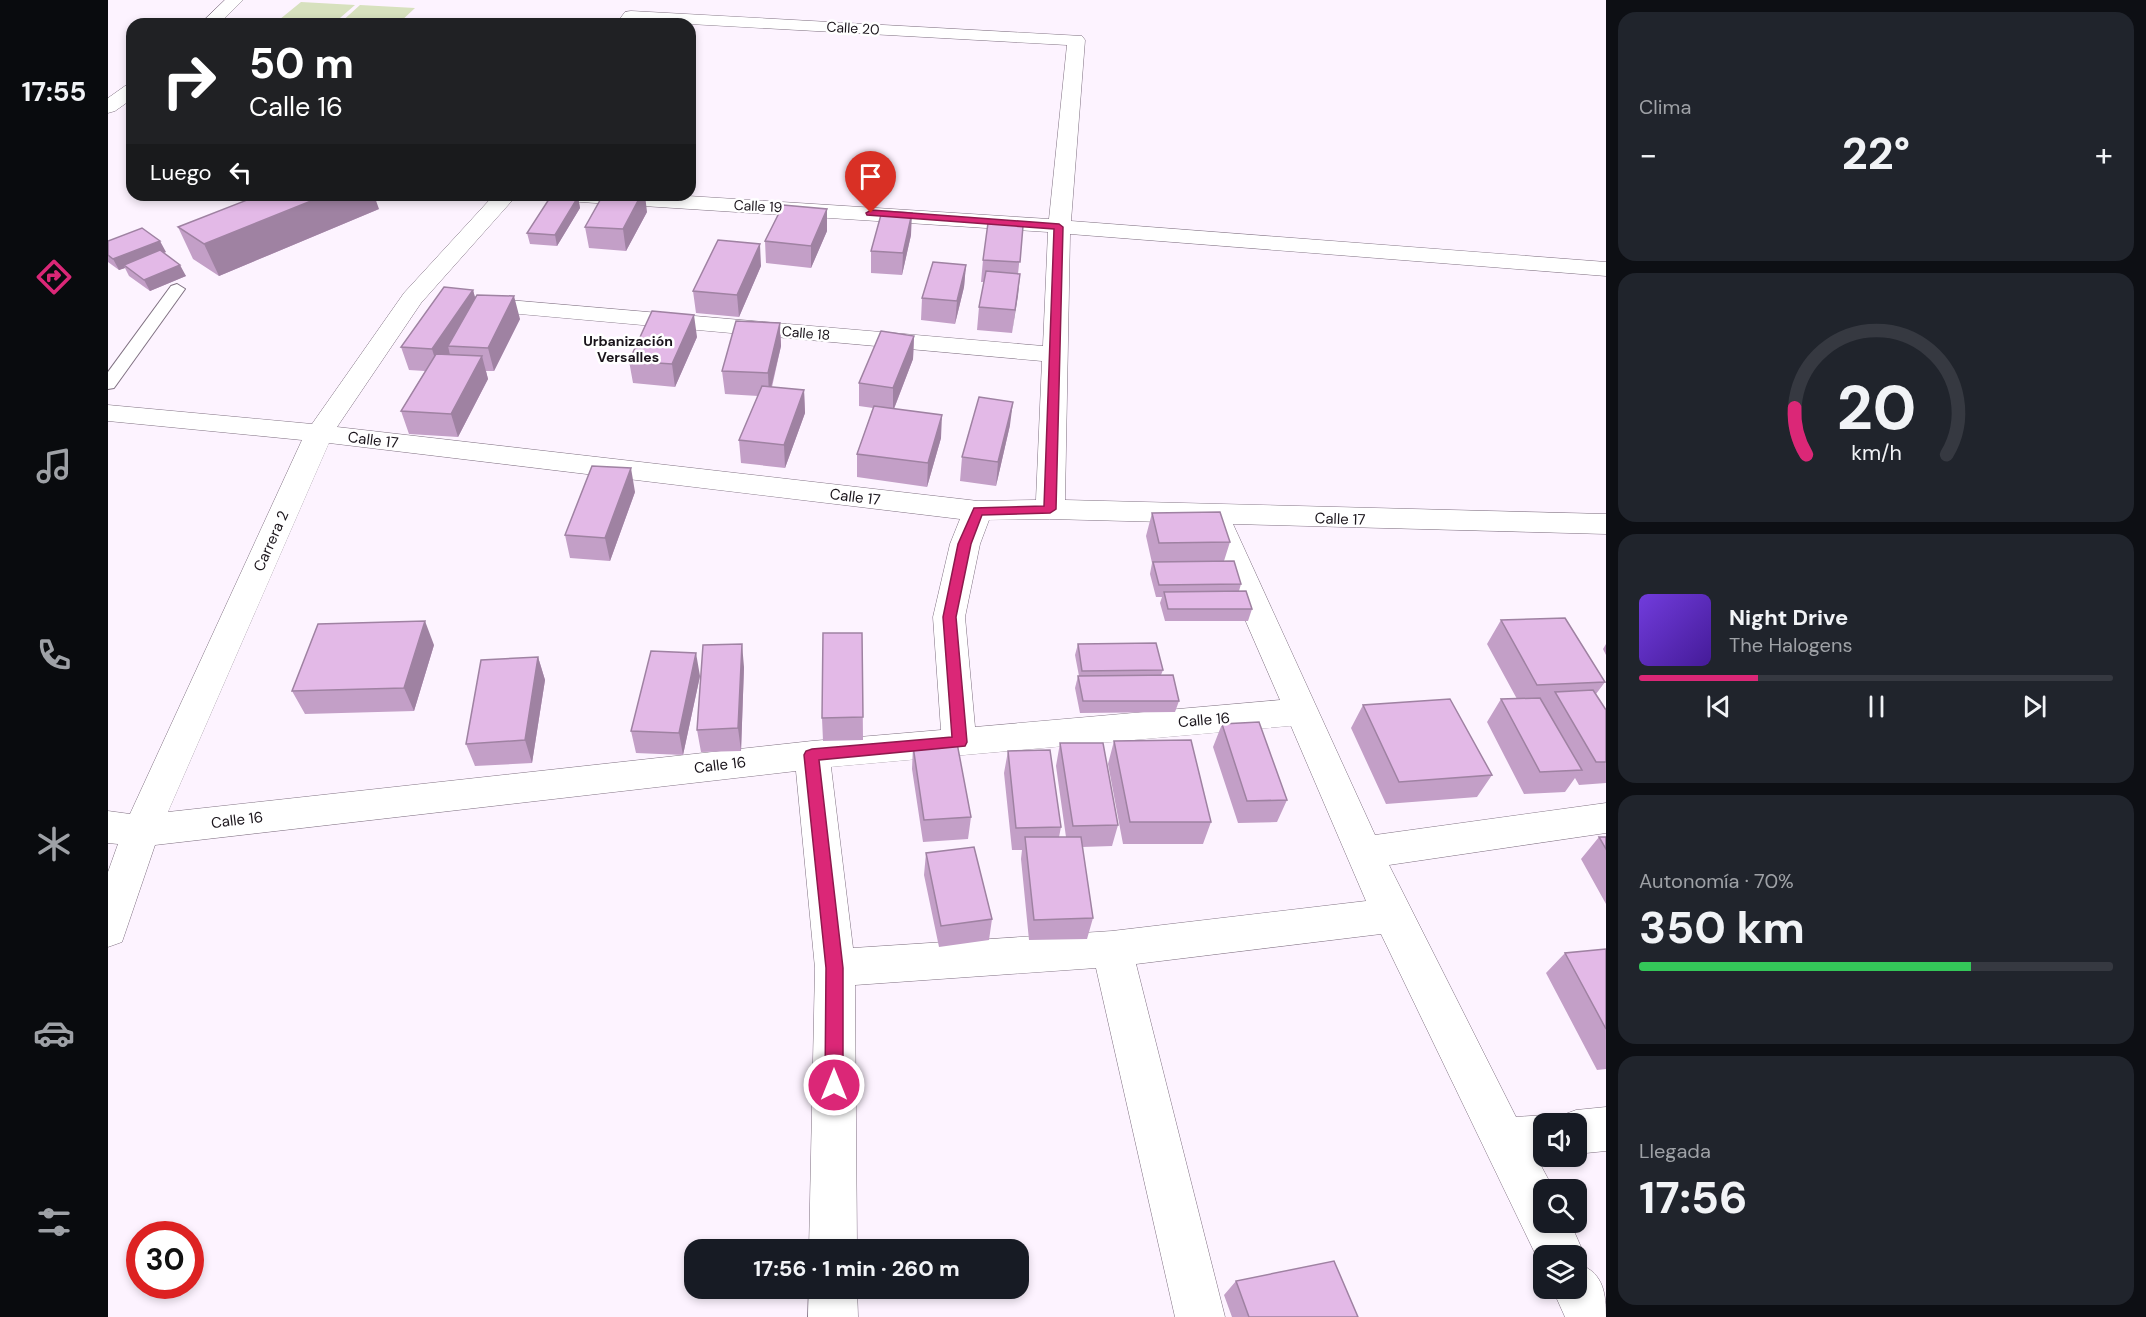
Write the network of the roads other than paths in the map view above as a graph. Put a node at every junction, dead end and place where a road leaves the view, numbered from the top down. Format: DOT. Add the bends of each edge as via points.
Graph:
graph roads {
  1 [pos="235,0"];
  2 [pos="720,0"];
  3 [pos="216,18"];
  4 [pos="696,20"];
  5 [pos="708,20"];
  6 [pos="126,94"];
  7 [pos="108,107"];
  8 [pos="502,201"];
  9 [pos="665,201"];
  10 [pos="1059,227"];
  11 [pos="1606,269"];
  12 [pos="177,289"];
  13 [pos="432,300"];
  14 [pos="1056,354"];
  15 [pos="108,384"];
  16 [pos="108,413"];
  17 [pos="319,434"];
  18 [pos="1050,509"];
  19 [pos="978,511"];
  20 [pos="1214,515"];
  21 [pos="1606,524"];
  22 [pos="1300,712"];
  23 [pos="959,742"];
  24 [pos="812,755"];
  25 [pos="1606,818"];
  26 [pos="124,829"];
  27 [pos="1364,853"];
  28 [pos="1392,915"];
  29 [pos="108,929"];
  30 [pos="1112,949"];
  31 [pos="835,968"];
  32 [pos="1606,1129"];
  33 [pos="1587,1131"];
  34 [pos="1524,1139"];
  35 [pos="1534,1179"];
  36 [pos="833,1239"];
  37 [pos="833,1299"];
  38 [pos="1582,1299"];
  39 [pos="833,1317"];
  40 [pos="1200,1317"];
  41 [pos="1592,1317"];
  1 -- 3 [label="main road"];
  2 -- 5 [label="main road"];
  4 -- 5 [label="main road, Calle 20"];
  5 -- 10 [label="main road, Calle 20" via="1076,40"];
  6 -- 7 [label="main road"];
  8 -- 13 [label="main road, Carrera 2"];
  9 -- 10 [label="main road, Calle 19"];
  10 -- 11 [label="main road, Calle 19"];
  10 -- 14 [label="main road"];
  12 -- 15 [label="lane"];
  13 -- 14 [label="main road, Calle 18"];
  13 -- 17 [label="main road, Carrera 2"];
  14 -- 18 [label="main road"];
  16 -- 17 [label="main road, Calle 17"];
  17 -- 19 [label="main road, Calle 17"];
  17 -- 26 [label="main road, Carrera 2"];
  18 -- 19 [label="main road, Calle 17"];
  18 -- 20 [label="main road, Calle 17"];
  19 -- 23 [label="main road" via="965,544 949,617"];
  20 -- 21 [label="main road, Calle 17"];
  20 -- 22 [label="main road"];
  22 -- 23 [label="main road, Calle 16"];
  22 -- 27 [label="main road"];
  23 -- 24 [label="main road, Calle 16"];
  24 -- 26 [label="main road, Calle 16"];
  24 -- 31 [label="main road"];
  25 -- 27 [label="main road"];
  26 -- 29 [label="main road, Carrera 2"];
  27 -- 28 [label="main road"];
  28 -- 30 [label="main road"];
  28 -- 34 [label="main road"];
  30 -- 31 [label="main road"];
  30 -- 40 [label="main road"];
  31 -- 36 [label="main road"];
  32 -- 33 [label="main road"];
  34 -- 35 [label="main road"];
  37 -- 39 [label="main road"];
  38 -- 41 [label="main road"];
}
